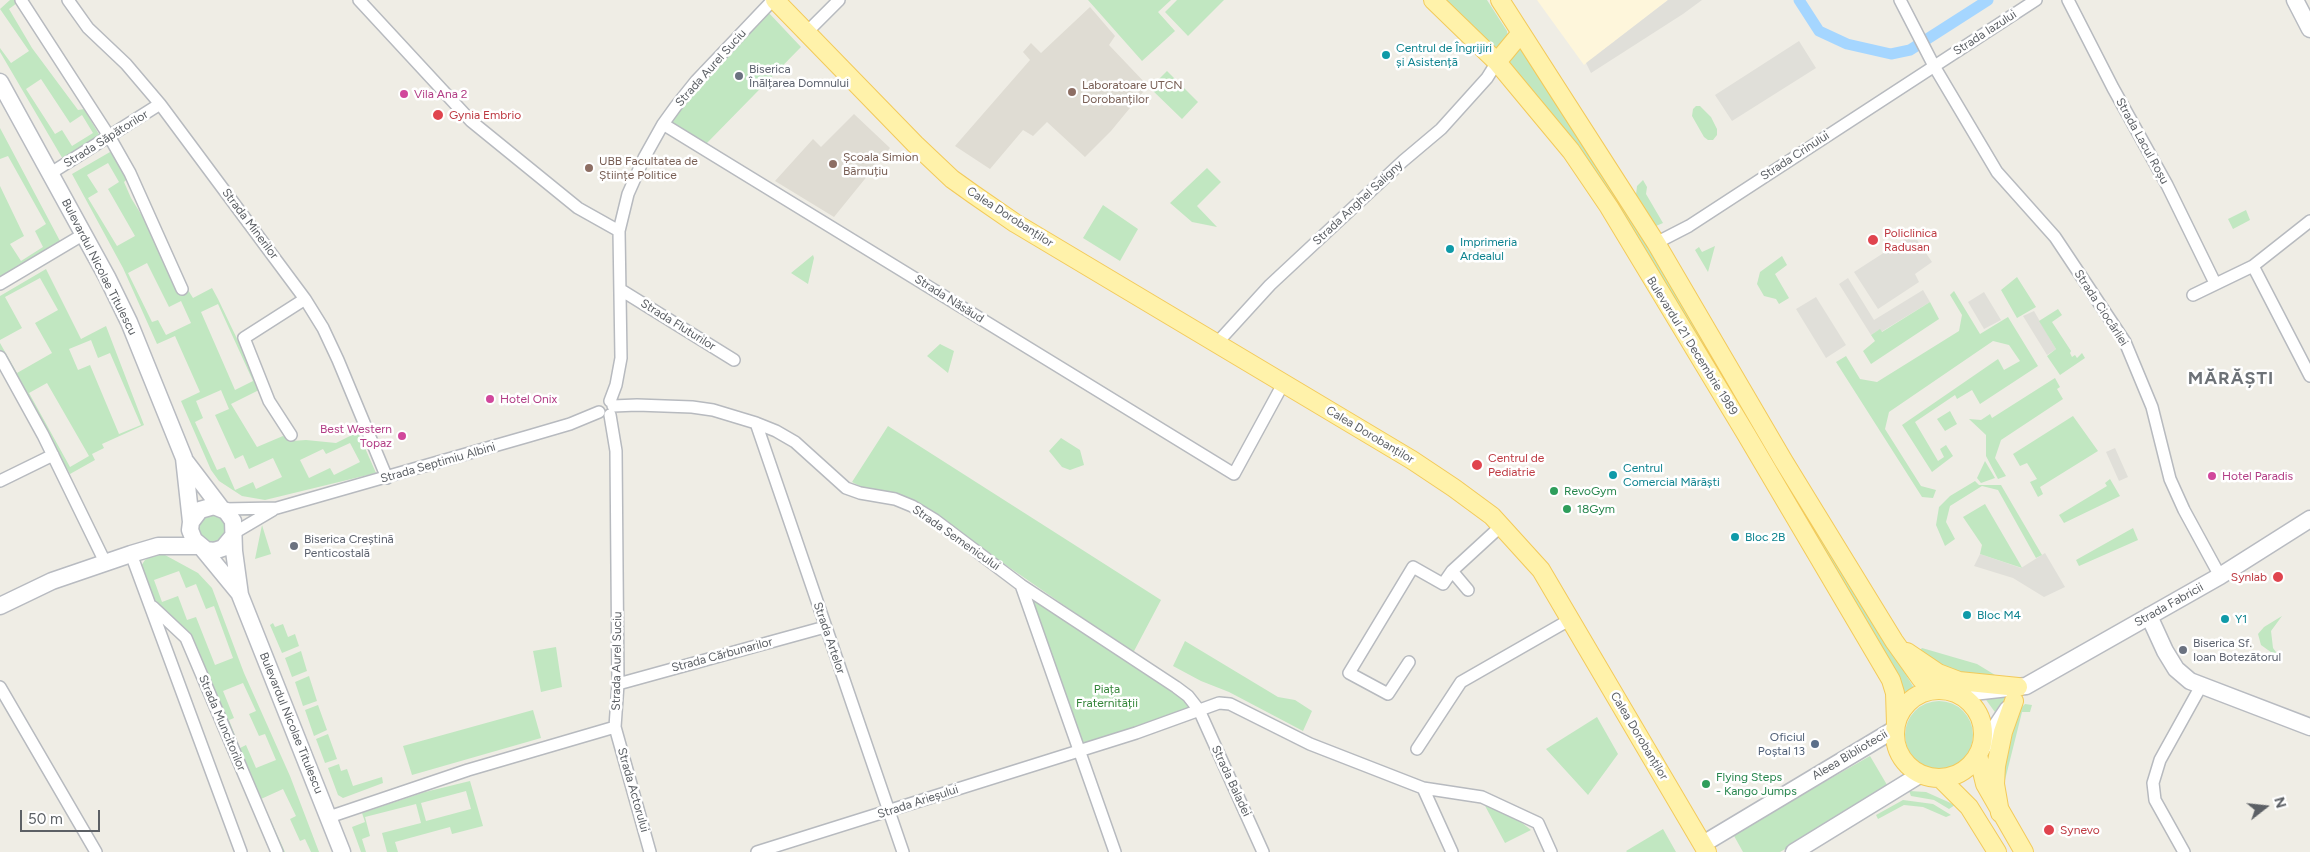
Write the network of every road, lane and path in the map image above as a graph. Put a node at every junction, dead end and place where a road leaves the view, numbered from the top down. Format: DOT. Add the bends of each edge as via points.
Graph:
graph roads {
  1 [pos="21,0"];
  2 [pos="68,0"];
  3 [pos="360,0"];
  4 [pos="774,0"];
  5 [pos="839,0"];
  6 [pos="1433,0"];
  7 [pos="1500,0"];
  8 [pos="1900,0"];
  9 [pos="2036,0"];
  10 [pos="2068,0"];
  11 [pos="2295,0"];
  12 [pos="2310,29"];
  13 [pos="807,32"];
  14 [pos="1521,33"];
  15 [pos="1497,62"];
  16 [pos="1934,66"];
  17 [pos="0,82"];
  18 [pos="160,104"];
  19 [pos="663,124"];
  20 [pos="109,136"];
  21 [pos="51,173"];
  22 [pos="2310,222"];
  23 [pos="619,231"];
  24 [pos="84,234"];
  25 [pos="1656,243"];
  26 [pos="2253,266"];
  27 [pos="2215,283"];
  28 [pos="0,284"];
  29 [pos="182,289"];
  30 [pos="621,290"];
  31 [pos="2193,295"];
  32 [pos="305,299"];
  33 [pos="1217,343"];
  34 [pos="734,360"];
  35 [pos="2,364"];
  36 [pos="2310,376"];
  37 [pos="1283,384"];
  38 [pos="608,409"];
  39 [pos="756,424"];
  40 [pos="291,435"];
  41 [pos="53,455"];
  42 [pos="184,458"];
  43 [pos="387,478"];
  44 [pos="0,481"];
  45 [pos="222,508"];
  46 [pos="277,508"];
  47 [pos="2310,520"];
  48 [pos="191,524"];
  49 [pos="1501,526"];
  50 [pos="234,535"];
  51 [pos="158,546"];
  52 [pos="200,547"];
  53 [pos="131,554"];
  54 [pos="105,562"];
  55 [pos="1452,571"];
  56 [pos="2220,576"];
  57 [pos="1021,585"];
  58 [pos="1468,590"];
  59 [pos="240,595"];
  60 [pos="0,606"];
  61 [pos="152,606"];
  62 [pos="2148,616"];
  63 [pos="1571,619"];
  64 [pos="825,627"];
  65 [pos="1894,641"];
  66 [pos="1409,662"];
  67 [pos="618,684"];
  68 [pos="2201,686"];
  69 [pos="0,687"];
  70 [pos="1943,691"];
  71 [pos="2019,691"];
  72 [pos="1199,710"];
  73 [pos="1896,726"];
  74 [pos="615,727"];
  75 [pos="2310,727"];
  76 [pos="1417,749"];
  77 [pos="1078,750"];
  78 [pos="1979,753"];
  79 [pos="1921,774"];
  80 [pos="1941,778"];
  81 [pos="1423,788"];
  82 [pos="889,812"];
  83 [pos="2000,813"];
  84 [pos="329,817"];
  85 [pos="1705,848"];
  86 [pos="96,852"];
  87 [pos="241,852"];
  88 [pos="277,852"];
  89 [pos="342,852"];
  90 [pos="650,852"];
  91 [pos="757,852"];
  92 [pos="903,852"];
  93 [pos="1115,852"];
  94 [pos="1263,852"];
  95 [pos="1452,852"];
  96 [pos="1551,852"];
  97 [pos="1794,852"];
  98 [pos="1997,852"];
  99 [pos="2024,852"];
  100 [pos="2184,852"];
  1 -- 20 [label="street"];
  2 -- 18 [label="street, Strada Minerilor" via="88,28 126,64"];
  3 -- 23 [label="street" via="471,121 583,212"];
  4 -- 13 [label="main road, Calea Dorobanților"];
  4 -- 19 [label="street, Strada Aurel Suciu" via="696,81"];
  5 -- 13 [label="street"];
  6 -- 15 [label="main road, Bulevardul 21 Decembrie 1989"];
  7 -- 14 [label="main road, Bulevardul 21 Decembrie 1989"];
  8 -- 16 [label="street, Strada Ciocârliei"];
  9 -- 16 [label="street, Strada Iazului"];
  10 -- 27 [label="street, Strada Lacul Roșu" via="2112,88 2167,185"];
  11 -- 12 [label="main road"];
  13 -- 33 [label="main road, Calea Dorobanților" via="915,144 960,185 1015,223"];
  14 -- 15 [label="main road"];
  14 -- 25 [label="main road, Bulevardul 21 Decembrie 1989"];
  15 -- 33 [label="street, Strada Anghel Saligny" via="1487,78 1441,129 1289,267"];
  15 -- 73 [label="main road, Bulevardul 21 Decembrie 1989" via="1571,151 1598,189 1746,434 1891,680 1895,693"];
  16 -- 25 [label="street, Strada Crinului" via="1689,226"];
  16 -- 56 [label="street, Strada Ciocârliei" via="1997,172 2055,237 2125,342 2152,407 2170,479"];
  17 -- 21 [label="main road, Bulevardul Nicolae Titulescu"];
  18 -- 20 [label="street, Strada Săpătorilor"];
  18 -- 32 [label="street, Strada Minerilor"];
  19 -- 23 [label="street, Strada Aurel Suciu" via="628,194"];
  19 -- 37 [label="street, Strada Năsăud" via="1234,474"];
  20 -- 21 [label="street, Strada Săpătorilor"];
  20 -- 29 [label="street" via="130,173"];
  21 -- 24 [label="main road, Bulevardul Nicolae Titulescu"];
  22 -- 26 [label="street"];
  23 -- 30 [label="street, Strada Aurel Suciu"];
  24 -- 28 [label="street"];
  24 -- 42 [label="main road, Bulevardul Nicolae Titulescu" via="129,322"];
  25 -- 65 [label="main road, Bulevardul 21 Decembrie 1989"];
  26 -- 27 [label="street"];
  26 -- 36 [label="street"];
  27 -- 31 [label="street"];
  30 -- 34 [label="street, Strada Fluturilor"];
  30 -- 38 [label="street, Strada Aurel Suciu" via="621,358"];
  32 -- 40 [label="street" via="244,338 269,401"];
  32 -- 43 [label="street, Strada Minerilor" via="338,360"];
  33 -- 37 [label="main road, Calea Dorobanților"];
  35 -- 41 [label="street"];
  37 -- 49 [label="main road, Calea Dorobanților" via="1454,488"];
  38 -- 39 [label="street, Strada Semenicului" via="637,404 692,406"];
  38 -- 43 [label="street, Strada Septimiu Albini" via="570,424"];
  38 -- 67 [label="street, Strada Aurel Suciu" via="616,451"];
  39 -- 57 [label="street, Strada Semenicului" via="795,442 846,488 912,506"];
  39 -- 64 [label="street, Strada Artelor"];
  41 -- 44 [label="street"];
  41 -- 54 [label="street"];
  42 -- 45 [label="main road, Bulevardul Nicolae Titulescu"];
  42 -- 48 [label="main road, Bulevardul Nicolae Titulescu"];
  43 -- 46 [label="street, Strada Septimiu Albini"];
  45 -- 46 [label="street, Strada Septimiu Albini"];
  45 -- 48 [label="main road" via="203,508"];
  45 -- 50 [label="main road" via="233,520"];
  46 -- 50 [label="street, Strada Septimiu Albini"];
  47 -- 56 [label="main road, Strada Fabricii"];
  48 -- 51 [label="main road"];
  48 -- 52 [label="main road" via="192,537"];
  49 -- 55 [label="street"];
  49 -- 63 [label="main road, Calea Dorobanților" via="1541,570"];
  50 -- 52 [label="main road" via="219,550"];
  50 -- 59 [label="main road, Bulevardul Nicolae Titulescu"];
  51 -- 52 [label="main road"];
  51 -- 53 [label="main road"];
  52 -- 59 [label="main road, Bulevardul Nicolae Titulescu"];
  53 -- 54 [label="main road"];
  53 -- 61 [label="street, Strada Muncitorilor"];
  54 -- 60 [label="main road" via="52,581"];
  55 -- 58 [label="street"];
  55 -- 66 [label="street" via="1443,584 1412,567 1349,673 1388,694"];
  56 -- 62 [label="main road, Strada Fabricii"];
  57 -- 72 [label="street" via="1176,687"];
  57 -- 77 [label="street"];
  59 -- 84 [label="main road, Bulevardul Nicolae Titulescu"];
  61 -- 87 [label="street, Strada Muncitorilor"];
  61 -- 88 [label="street, Strada Muncitorilor" via="186,638"];
  62 -- 68 [label="main road" via="2176,669"];
  62 -- 71 [label="main road, Strada Fabricii"];
  63 -- 76 [label="street" via="1461,682"];
  63 -- 85 [label="main road, Calea Dorobanților"];
  64 -- 67 [label="street, Strada Cărbunarilor"];
  64 -- 82 [label="street, Strada Artelor"];
  65 -- 70 [label="main road, Bulevardul 21 Decembrie 1989" via="1921,679"];
  65 -- 71 [label="main road" via="1938,674 1959,681"];
  67 -- 74 [label="street, Strada Aurel Suciu"];
  68 -- 75 [label="main road"];
  68 -- 100 [label="street" via="2160,760 2153,783 2155,800"];
  69 -- 86 [label="street"];
  70 -- 71 [label="main road, Strada Fabricii"];
  70 -- 73 [label="main road" via="1919,695 1911,700 1904,707"];
  70 -- 78 [label="main road" via="1968,701 1980,719 1983,740"];
  71 -- 78 [label="main road, Strada Fabricii"];
  71 -- 83 [label="main road" via="2003,732 1996,766 1995,784"];
  72 -- 77 [label="street"];
  72 -- 81 [label="street" via="1219,703 1230,704 1310,744"];
  72 -- 94 [label="street, Strada Baladei"];
  73 -- 79 [label="main road" via="1899,753 1912,769"];
  73 -- 85 [label="main road, Aleea Bibliotecii"];
  74 -- 84 [label="street, Strada Aurel Suciu" via="468,770"];
  74 -- 90 [label="street, Strada Actorului"];
  77 -- 82 [label="street, Strada Arieșului"];
  77 -- 93 [label="street"];
  78 -- 80 [label="main road" via="1973,763 1959,774"];
  78 -- 83 [label="main road" via="1985,784"];
  79 -- 80 [label="main road"];
  79 -- 97 [label="main road"];
  80 -- 98 [label="main road" via="1969,807"];
  81 -- 95 [label="street"];
  81 -- 96 [label="street" via="1482,797 1538,823"];
  82 -- 91 [label="street, Strada Arieșului"];
  82 -- 92 [label="street, Strada Artelor"];
  83 -- 99 [label="main road"];
  84 -- 89 [label="main road, Bulevardul Nicolae Titulescu"];
}
